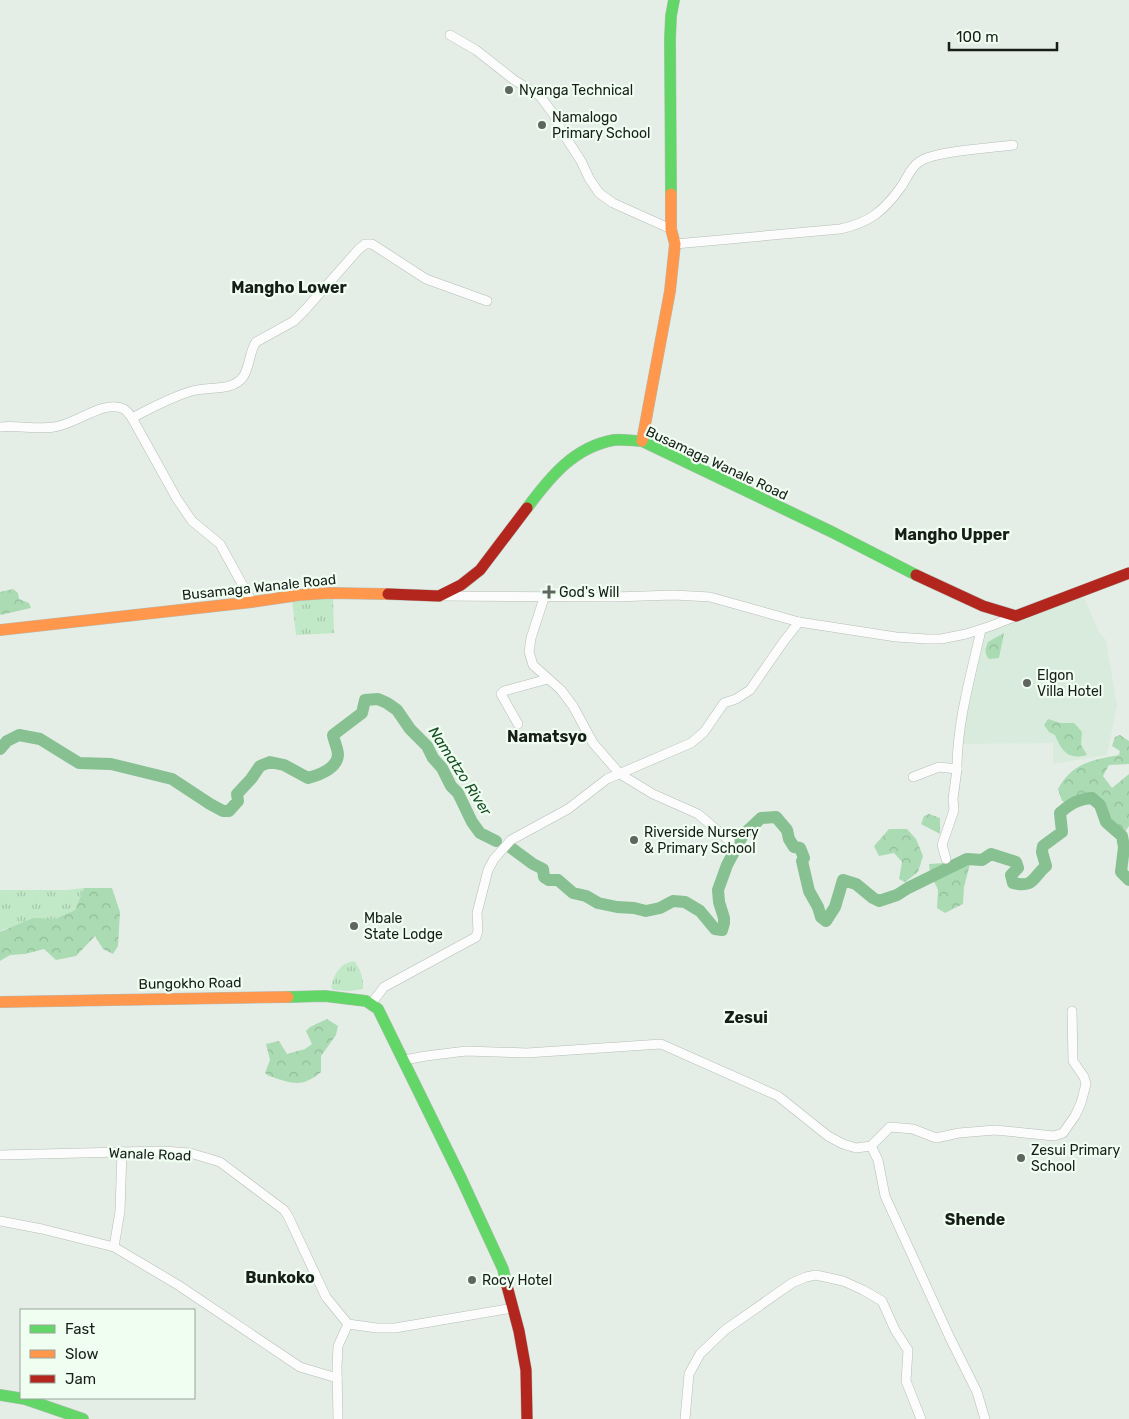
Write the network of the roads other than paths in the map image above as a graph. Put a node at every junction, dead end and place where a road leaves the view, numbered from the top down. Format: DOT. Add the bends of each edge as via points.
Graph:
graph roads {
  1 [pos="674,0"];
  2 [pos="450,35"];
  3 [pos="1013,145"];
  4 [pos="671,229"];
  5 [pos="675,244"];
  6 [pos="487,301"];
  7 [pos="132,418"];
  8 [pos="0,427"];
  9 [pos="642,441"];
  10 [pos="1129,573"];
  11 [pos="439,596"];
  12 [pos="546,596"];
  13 [pos="252,602"];
  14 [pos="1016,616"];
  15 [pos="799,622"];
  16 [pos="0,630"];
  17 [pos="981,630"];
  18 [pos="548,678"];
  19 [pos="518,724"];
  20 [pos="957,769"];
  21 [pos="620,774"];
  22 [pos="914,777"];
  23 [pos="730,841"];
  24 [pos="946,860"];
  25 [pos="0,1002"];
  26 [pos="375,1007"];
  27 [pos="1072,1010"];
  28 [pos="404,1060"];
  29 [pos="871,1146"];
  30 [pos="122,1151"];
  31 [pos="0,1155"];
  32 [pos="0,1221"];
  33 [pos="114,1247"];
  34 [pos="513,1308"];
  35 [pos="348,1324"];
  36 [pos="338,1378"];
  37 [pos="0,1395"];
  38 [pos="20,1398"];
  39 [pos="25,1399"];
  40 [pos="82,1419"];
  41 [pos="338,1419"];
  42 [pos="527,1419"];
  43 [pos="685,1419"];
  44 [pos="921,1419"];
  45 [pos="985,1419"];
  1 -- 4 [label="street" via="670,39"];
  2 -- 4 [label="street" via="540,96 599,194"];
  3 -- 5 [label="street" via="936,155 920,161 882,210 856,226"];
  4 -- 5 [label="street"];
  5 -- 9 [label="street" via="670,292"];
  6 -- 7 [label="street" via="426,279 372,244 365,244 294,321 256,342 243,377 236,383 193,390"];
  7 -- 8 [label="street" via="124,410 110,407 65,426"];
  7 -- 13 [label="street" via="177,499 192,521 220,544"];
  9 -- 11 [label="street, Busamaga Wanale Road" via="616,440 596,445 572,457 547,481 480,570"];
  9 -- 14 [label="street, Busamaga Wanale Road" via="934,584 983,606"];
  10 -- 14 [label="street"];
  11 -- 12 [label="street"];
  11 -- 13 [label="street, Busamaga Wanale Road" via="329,593"];
  12 -- 15 [label="street" via="674,595 710,598"];
  12 -- 18 [label="street" via="529,652 533,665"];
  13 -- 16 [label="street, Busamaga Wanale Road"];
  14 -- 17 [label="street"];
  15 -- 17 [label="street" via="926,639 955,637"];
  15 -- 21 [label="street" via="750,690 724,703 698,738"];
  17 -- 20 [label="street" via="963,716"];
  18 -- 19 [label="street" via="501,694"];
  18 -- 21 [label="street" via="561,690 593,743"];
  20 -- 22 [label="street" via="939,767"];
  20 -- 24 [label="street" via="954,810 942,845"];
  21 -- 23 [label="street" via="653,794 698,814"];
  21 -- 26 [label="street" via="596,786 560,814 502,848 486,876 477,913 476,936 384,987"];
  25 -- 26 [label="street, Bungokho Road" via="308,996 355,998"];
  26 -- 28 [label="street"];
  27 -- 29 [label="street" via="1074,1061 1086,1084 1075,1116 1063,1133 1054,1136 995,1130 936,1138 913,1128 890,1127"];
  28 -- 29 [label="street" via="466,1051 527,1053 661,1044 778,1096 843,1144 856,1148"];
  28 -- 34 [label="street" via="499,1258"];
  29 -- 45 [label="street" via="878,1160 885,1196 977,1392"];
  30 -- 31 [label="street, Wanale Road"];
  30 -- 33 [label="street" via="120,1211"];
  30 -- 35 [label="street, Wanale Road" via="190,1153 220,1162 275,1203 288,1216 330,1303"];
  32 -- 33 [label="street"];
  33 -- 36 [label="street" via="178,1285 300,1367"];
  34 -- 35 [label="street" via="395,1328"];
  34 -- 42 [label="street" via="527,1380"];
  35 -- 36 [label="street" via="338,1346"];
  36 -- 41 [label="street"];
  37 -- 38 [label="street"];
  39 -- 40 [label="street"];
  43 -- 44 [label="street" via="689,1374 700,1354 726,1330 792,1283 816,1275 843,1281 882,1301 908,1350 906,1380"];
}
